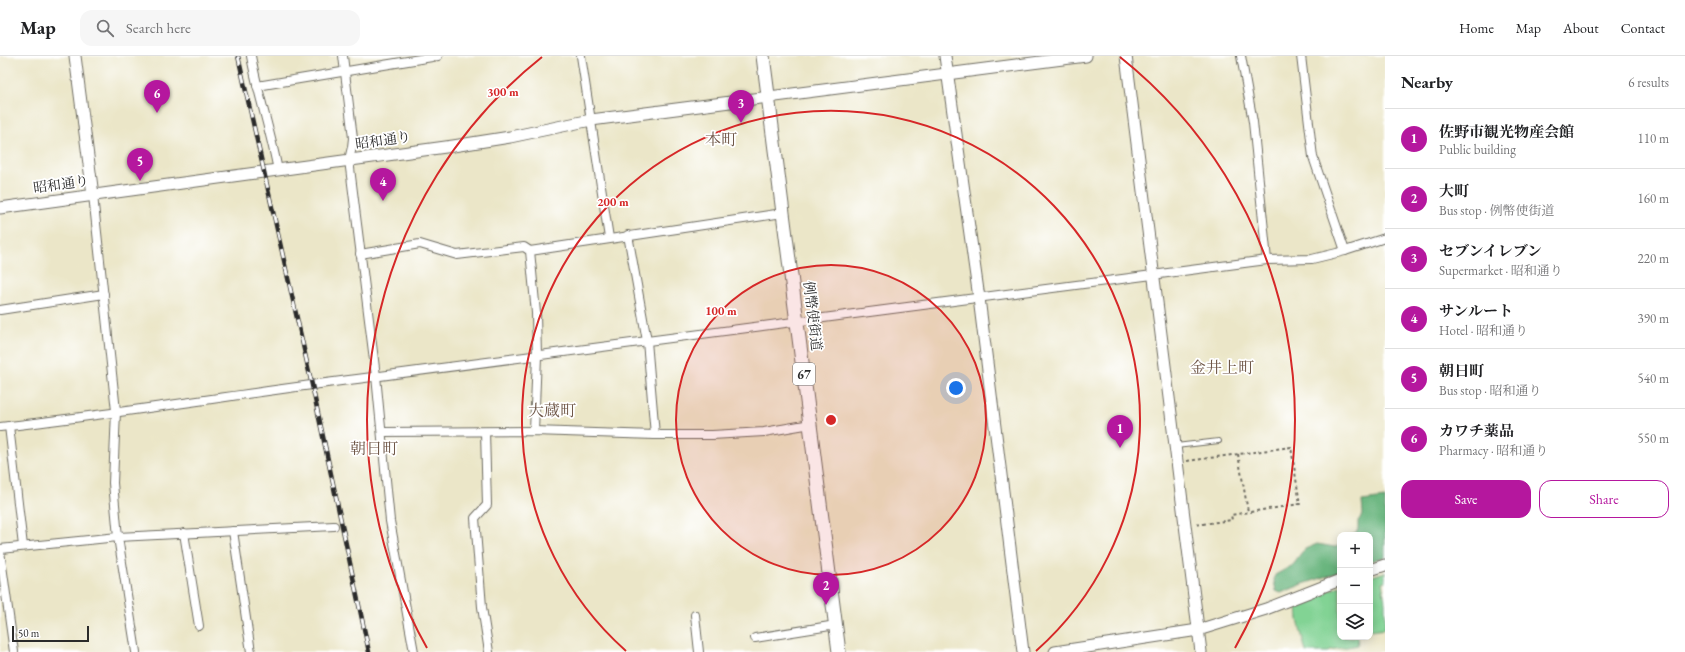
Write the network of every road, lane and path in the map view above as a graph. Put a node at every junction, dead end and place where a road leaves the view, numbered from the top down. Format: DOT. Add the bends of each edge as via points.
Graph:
graph roads {
  1 [pos="75,56"];
  2 [pos="251,56"];
  3 [pos="343,56"];
  4 [pos="438,56"];
  5 [pos="581,56"];
  6 [pos="763,56"];
  7 [pos="945,56"];
  8 [pos="1086,56"];
  9 [pos="1126,56"];
  10 [pos="1241,56"];
  11 [pos="1301,56"];
  12 [pos="345,72"];
  13 [pos="947,73"];
  14 [pos="257,86"];
  15 [pos="768,96"];
  16 [pos="591,120"];
  17 [pos="349,160"];
  18 [pos="278,170"];
  19 [pos="93,195"];
  20 [pos="0,208"];
  21 [pos="783,213"];
  22 [pos="628,235"];
  23 [pos="609,238"];
  24 [pos="1385,238"];
  25 [pos="530,251"];
  26 [pos="1345,251"];
  27 [pos="360,254"];
  28 [pos="1267,260"];
  29 [pos="1154,274"];
  30 [pos="104,294"];
  31 [pos="979,298"];
  32 [pos="0,310"];
  33 [pos="797,320"];
  34 [pos="648,341"];
  35 [pos="537,356"];
  36 [pos="376,376"];
  37 [pos="116,411"];
  38 [pos="811,424"];
  39 [pos="0,426"];
  40 [pos="9,426"];
  41 [pos="534,431"];
  42 [pos="382,432"];
  43 [pos="485,432"];
  44 [pos="655,435"];
  45 [pos="1219,441"];
  46 [pos="1176,446"];
  47 [pos="1238,454"];
  48 [pos="1178,462"];
  49 [pos="1248,512"];
  50 [pos="334,526"];
  51 [pos="1185,526"];
  52 [pos="233,531"];
  53 [pos="184,534"];
  54 [pos="118,537"];
  55 [pos="23,546"];
  56 [pos="0,550"];
  57 [pos="1385,565"];
  58 [pos="1373,569"];
  59 [pos="1337,581"];
  60 [pos="695,615"];
  61 [pos="836,625"];
  62 [pos="199,626"];
  63 [pos="1198,630"];
  64 [pos="755,638"];
  65 [pos="14,652"];
  66 [pos="136,652"];
  67 [pos="251,652"];
  68 [pos="414,652"];
  69 [pos="489,652"];
  70 [pos="699,652"];
  71 [pos="839,652"];
  72 [pos="1023,652"];
  73 [pos="1055,652"];
  74 [pos="1201,652"];
  1 -- 19 [label="street"];
  2 -- 14 [label="street"];
  3 -- 12 [label="street"];
  4 -- 12 [label="street"];
  5 -- 16 [label="street"];
  6 -- 15 [label="main road, 例幣使街道 / 67"];
  7 -- 13 [label="street"];
  8 -- 13 [label="street, 昭和通り"];
  9 -- 29 [label="street"];
  10 -- 28 [label="street" via="1253,122"];
  11 -- 26 [label="street" via="1313,158"];
  12 -- 14 [label="street"];
  12 -- 17 [label="street" via="353,138"];
  13 -- 15 [label="street, 昭和通り"];
  13 -- 31 [label="street"];
  14 -- 18 [label="street"];
  15 -- 16 [label="street, 昭和通り"];
  15 -- 21 [label="main road, 例幣使街道 / 67"];
  16 -- 17 [label="street, 昭和通り" via="510,137"];
  16 -- 23 [label="street"];
  17 -- 18 [label="street, 昭和通り"];
  17 -- 27 [label="street"];
  18 -- 19 [label="street, 昭和通り"];
  19 -- 20 [label="street, 昭和通り"];
  19 -- 30 [label="street"];
  21 -- 22 [label="street"];
  21 -- 33 [label="main road, 例幣使街道 / 67"];
  22 -- 23 [label="street"];
  22 -- 34 [label="street"];
  23 -- 25 [label="street"];
  24 -- 26 [label="street"];
  25 -- 27 [label="street" via="524,246 458,255 420,244"];
  25 -- 35 [label="street"];
  26 -- 28 [label="street" via="1312,259"];
  27 -- 36 [label="street"];
  28 -- 29 [label="street"];
  29 -- 31 [label="street"];
  29 -- 46 [label="street"];
  30 -- 32 [label="street"];
  30 -- 37 [label="street"];
  31 -- 33 [label="street"];
  31 -- 72 [label="street"];
  33 -- 34 [label="street"];
  33 -- 38 [label="main road, 例幣使街道 / 67"];
  34 -- 35 [label="street"];
  34 -- 44 [label="street"];
  35 -- 36 [label="street"];
  35 -- 41 [label="street"];
  36 -- 37 [label="street"];
  36 -- 42 [label="street"];
  37 -- 40 [label="street"];
  37 -- 54 [label="street" via="113,483"];
  38 -- 44 [label="street" via="764,432"];
  38 -- 61 [label="main road, 例幣使街道 / 67"];
  39 -- 40 [label="street"];
  40 -- 55 [label="street"];
  41 -- 43 [label="street"];
  41 -- 44 [label="street"];
  42 -- 43 [label="street"];
  42 -- 68 [label="street" via="390,521"];
  43 -- 69 [label="street" via="487,504 474,518"];
  45 -- 46 [label="lane"];
  46 -- 48 [label="street"];
  47 -- 48 [label="path"];
  47 -- 49 [label="path"];
  47 -- 49 [label="path" via="1291,447 1300,504"];
  48 -- 51 [label="street"];
  49 -- 51 [label="path" via="1231,514 1232,520"];
  50 -- 52 [label="street"];
  51 -- 63 [label="street"];
  52 -- 53 [label="street"];
  52 -- 67 [label="street"];
  53 -- 54 [label="street"];
  53 -- 62 [label="street"];
  54 -- 55 [label="street"];
  54 -- 66 [label="street"];
  55 -- 56 [label="street"];
  56 -- 65 [label="street"];
  57 -- 58 [label="street"];
  59 -- 63 [label="street" via="1266,609"];
  60 -- 70 [label="street"];
  61 -- 64 [label="street"];
  61 -- 71 [label="main road, 例幣使街道 / 67"];
  63 -- 73 [label="street"];
  63 -- 74 [label="street"];
}
